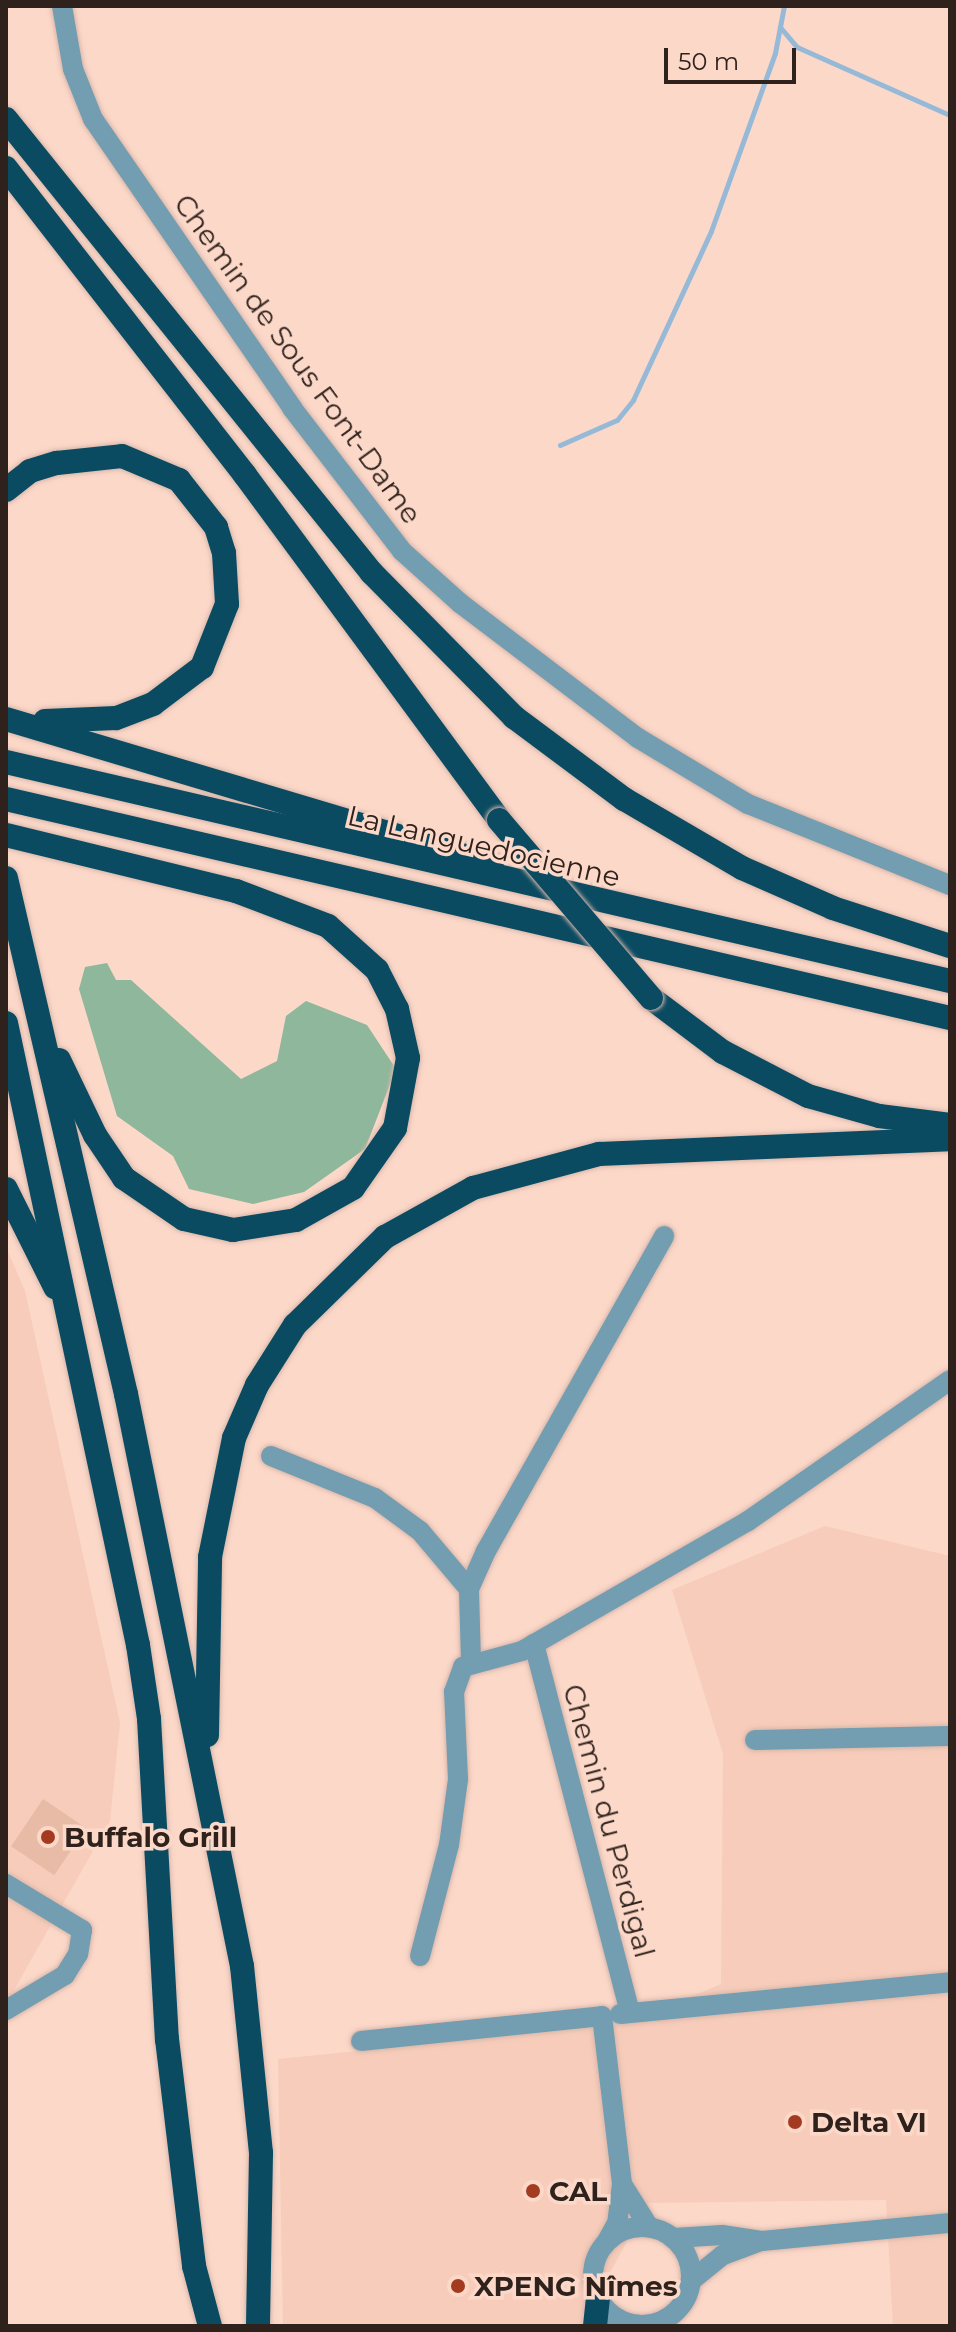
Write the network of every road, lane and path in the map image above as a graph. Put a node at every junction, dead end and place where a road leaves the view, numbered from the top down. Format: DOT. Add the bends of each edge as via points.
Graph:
graph roads {
  1 [pos="62,6"];
  2 [pos="6,119"];
  3 [pos="6,168"];
  4 [pos="6,490"];
  5 [pos="6,719"];
  6 [pos="6,762"];
  7 [pos="6,799"];
  8 [pos="6,835"];
  9 [pos="6,879"];
  10 [pos="950,885"];
  11 [pos="643,914"];
  12 [pos="950,946"];
  13 [pos="950,981"];
  14 [pos="950,1018"];
  15 [pos="40,1022"];
  16 [pos="6,1023"];
  17 [pos="950,1125"];
  18 [pos="950,1139"];
  19 [pos="6,1189"];
  20 [pos="664,1236"];
  21 [pos="76,1345"];
  22 [pos="950,1380"];
  23 [pos="271,1456"];
  24 [pos="469,1589"];
  25 [pos="534,1644"];
  26 [pos="471,1662"];
  27 [pos="950,1736"];
  28 [pos="755,1740"];
  29 [pos="206,1786"];
  30 [pos="6,1884"];
  31 [pos="420,1956"];
  32 [pos="950,1982"];
  33 [pos="6,2010"];
  34 [pos="630,2012"];
  35 [pos="602,2016"];
  36 [pos="361,2041"];
  37 [pos="622,2184"];
  38 [pos="950,2223"];
  39 [pos="649,2227"];
  40 [pos="674,2238"];
  41 [pos="607,2241"];
  42 [pos="762,2241"];
  43 [pos="692,2280"];
  44 [pos="598,2298"];
  45 [pos="683,2304"];
  46 [pos="632,2325"];
  47 [pos="654,2325"];
  48 [pos="210,2326"];
  49 [pos="258,2326"];
  50 [pos="595,2326"];
  51 [pos="683,2326"];
  1 -- 10 [label="street, Chemin de Sous Font-Dame" via="73,69 93,119 292,408 402,551 460,603 638,738 748,804"];
  2 -- 12 [label="highway" via="372,573 514,717 624,799 742,868 833,908"];
  3 -- 17 [label="highway, bridge" via="245,475 499,820 651,998 695,1035 787,1087 879,1116"];
  4 -- 5 [label="highway" via="30,471 83,456 122,456 153,466 179,480 216,527 228,576 219,636 202,667 153,704 83,723"];
  5 -- 11 [label="highway" via="358,822"];
  6 -- 11 [label="highway, La Languedocienne"];
  7 -- 14 [label="highway"];
  8 -- 15 [label="highway" via="236,891 328,926 362,953 387,988 404,1033 407,1081 382,1152 335,1203 276,1227 214,1227 164,1209 124,1178 95,1135"];
  9 -- 15 [label="highway"];
  11 -- 13 [label="highway, La Languedocienne"];
  15 -- 29 [label="highway" via="126,1394"];
  16 -- 21 [label="highway"];
  18 -- 29 [label="highway" via="645,1151 537,1166 443,1202 348,1268 276,1353 246,1408 227,1462 210,1557"];
  19 -- 21 [label="highway"];
  20 -- 24 [label="street"];
  21 -- 48 [label="highway" via="147,1704 167,2039 194,2266"];
  22 -- 25 [label="street" via="748,1521"];
  23 -- 24 [label="street" via="375,1498 420,1531"];
  24 -- 26 [label="street"];
  25 -- 26 [label="street"];
  25 -- 34 [label="street, Chemin du Perdigal"];
  26 -- 31 [label="street" via="456,1684 458,1779 449,1845"];
  27 -- 28 [label="street"];
  29 -- 49 [label="highway" via="250,2029 261,2153"];
  30 -- 33 [label="street" via="82,1930 78,1954 65,1975"];
  32 -- 34 [label="street"];
  34 -- 35 [label="street"];
  35 -- 36 [label="street"];
  35 -- 37 [label="street"];
  37 -- 39 [label="street"];
  37 -- 41 [label="street" via="617,2223"];
  38 -- 42 [label="street"];
  39 -- 40 [label="street"];
  39 -- 41 [label="street"];
  40 -- 42 [label="street"];
  40 -- 43 [label="street" via="690,2264"];
  41 -- 44 [label="street" via="593,2268"];
  42 -- 43 [label="street" via="723,2255"];
  43 -- 45 [label="street"];
  44 -- 46 [label="street"];
  44 -- 50 [label="highway"];
  45 -- 47 [label="street"];
  45 -- 51 [label="street"];
  46 -- 47 [label="street"];
}
